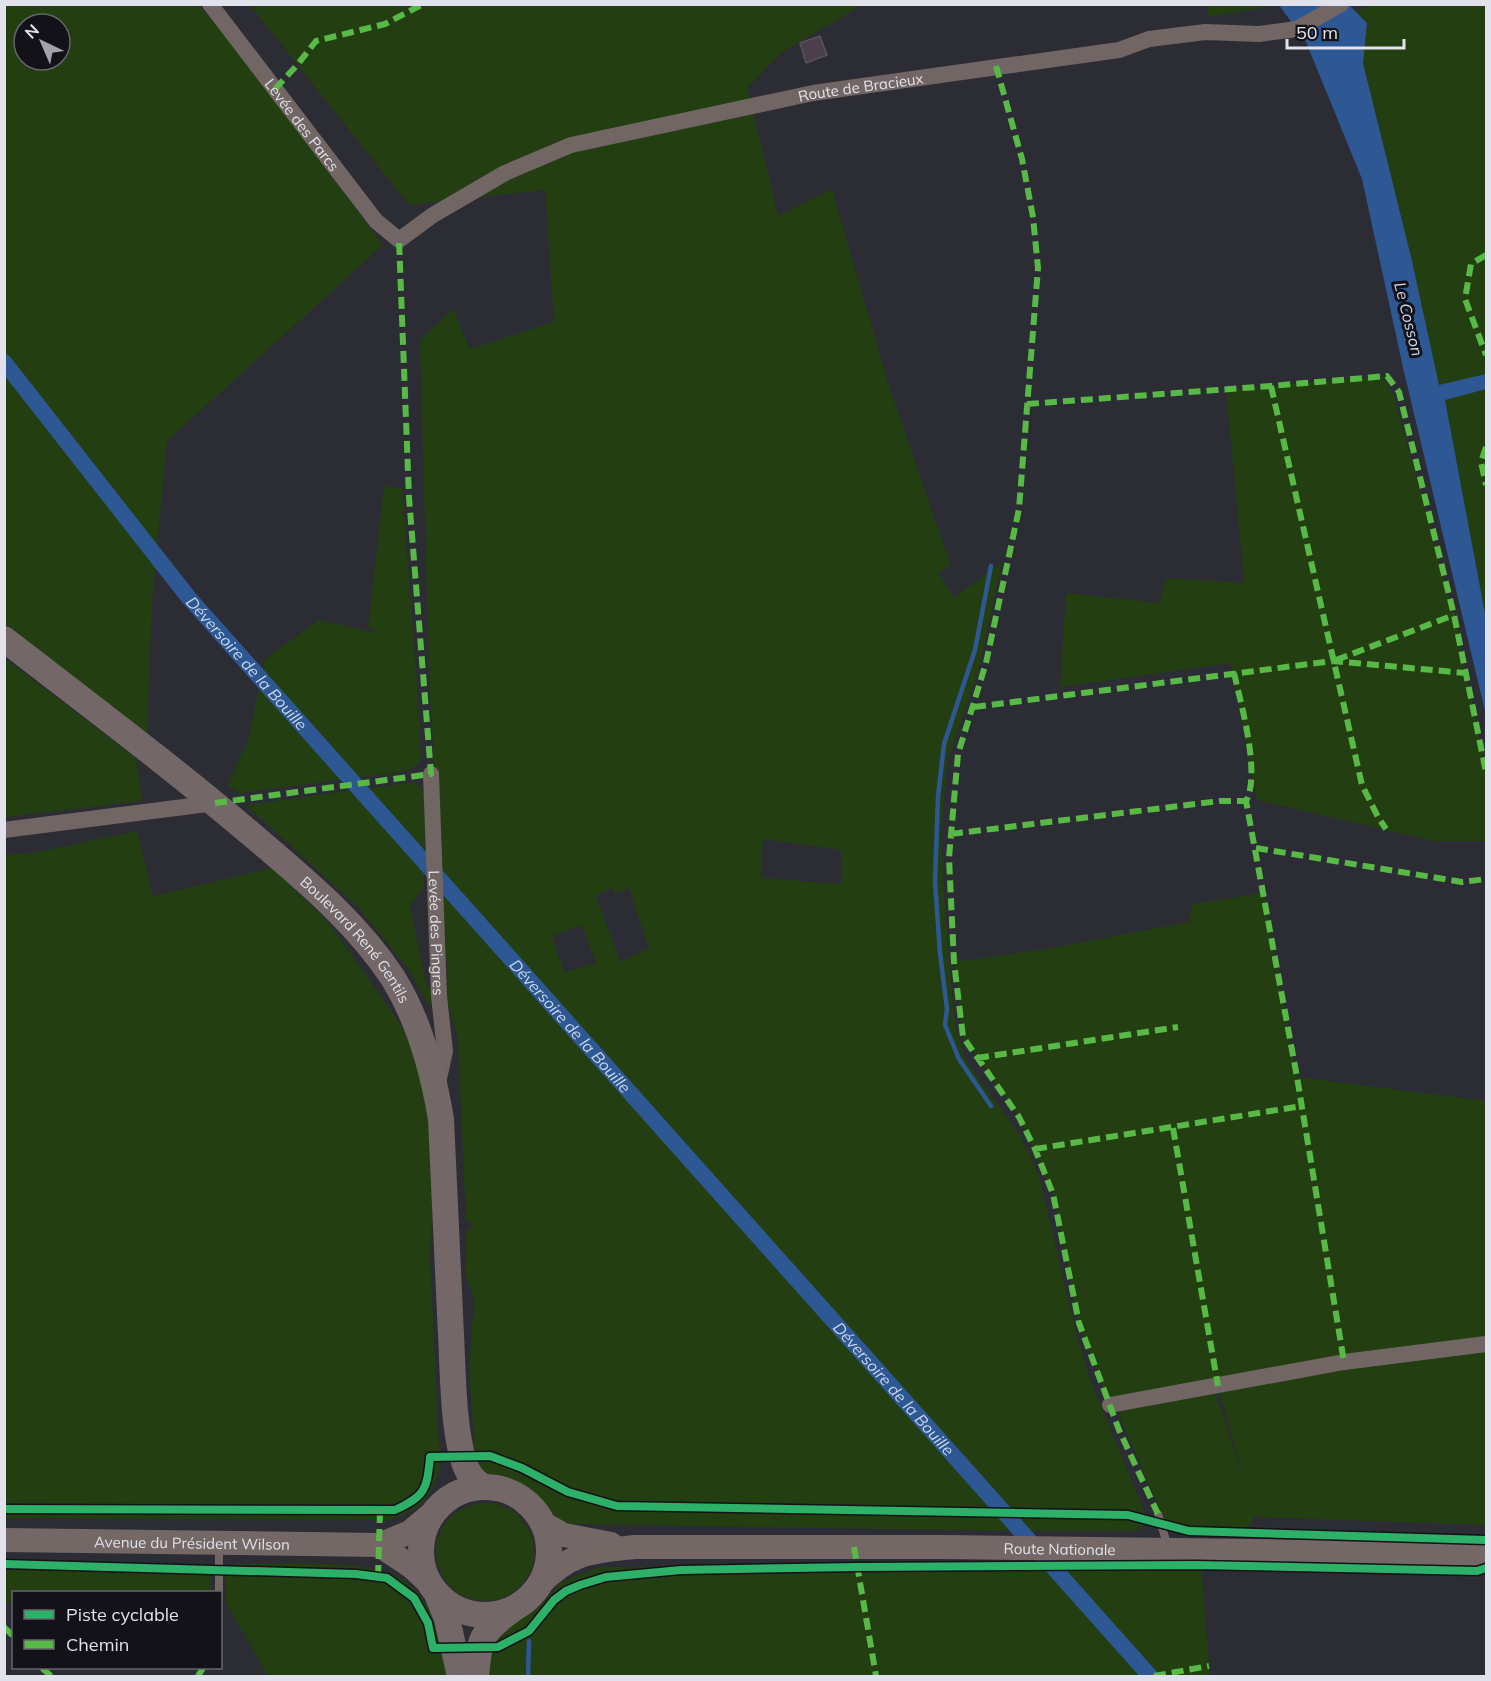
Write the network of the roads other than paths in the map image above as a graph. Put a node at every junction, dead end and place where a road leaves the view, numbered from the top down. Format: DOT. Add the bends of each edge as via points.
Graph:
graph roads {
  1 [pos="210,4"];
  2 [pos="1341,4"];
  3 [pos="399,240"];
  4 [pos="4,639"];
  5 [pos="432,774"];
  6 [pos="215,803"];
  7 [pos="4,830"];
  8 [pos="436,1090"];
  9 [pos="1486,1344"];
  10 [pos="453,1378"];
  11 [pos="1110,1406"];
  12 [pos="483,1487"];
  13 [pos="437,1508"];
  14 [pos="1158,1514"];
  15 [pos="542,1523"];
  16 [pos="4,1540"];
  17 [pos="219,1543"];
  18 [pos="379,1545"];
  19 [pos="634,1547"];
  20 [pos="1169,1551"];
  21 [pos="1486,1554"];
  22 [pos="539,1585"];
  23 [pos="433,1588"];
  24 [pos="219,1591"];
  25 [pos="515,1608"];
  26 [pos="460,1677"];
  27 [pos="476,1677"];
  1 -- 3 [label="street, Levée des Parcs" via="376,221"];
  2 -- 3 [label="street, Route de Bracieux" via="1297,30 1259,34 1205,32 1149,39 1119,50 813,93 571,145 505,173"];
  4 -- 6 [label="main road, Boulevard René Gentils"];
  5 -- 8 [label="street, Levée des Pingres" via="439,996 445,1051"];
  6 -- 7 [label="street"];
  6 -- 8 [label="main road, Boulevard René Gentils" via="321,894 370,946 394,979 411,1014"];
  8 -- 10 [label="main road, Boulevard René Gentils" via="441,1119"];
  9 -- 11 [label="street" via="1344,1362"];
  10 -- 12 [label="main road, Boulevard René Gentils" via="462,1456 468,1473"];
  10 -- 13 [label="main road, Boulevard René Gentils" via="448,1473"];
  12 -- 13 [label="main road" via="465,1490"];
  12 -- 15 [label="main road" via="518,1496"];
  13 -- 18 [label="main road, Avenue du Président Wilson" via="410,1532"];
  13 -- 23 [label="main road" via="424,1530 421,1558"];
  14 -- 20 [label="lane"];
  15 -- 19 [label="main road, Route Nationale" via="564,1536"];
  15 -- 22 [label="main road" via="549,1558"];
  16 -- 17 [label="main road, Avenue du Président Wilson"];
  17 -- 18 [label="main road, Avenue du Président Wilson"];
  17 -- 24 [label="lane"];
  18 -- 23 [label="main road" via="412,1567"];
  19 -- 20 [label="main road, Route Nationale"];
  19 -- 22 [label="main road, Route Nationale" via="580,1556 563,1563"];
  20 -- 21 [label="main road, Route Nationale"];
  22 -- 25 [label="main road"];
  23 -- 25 [label="main road" via="450,1605 467,1613 491,1615"];
  23 -- 26 [label="main road" via="447,1619"];
  25 -- 27 [label="main road" via="483,1636"];
}
